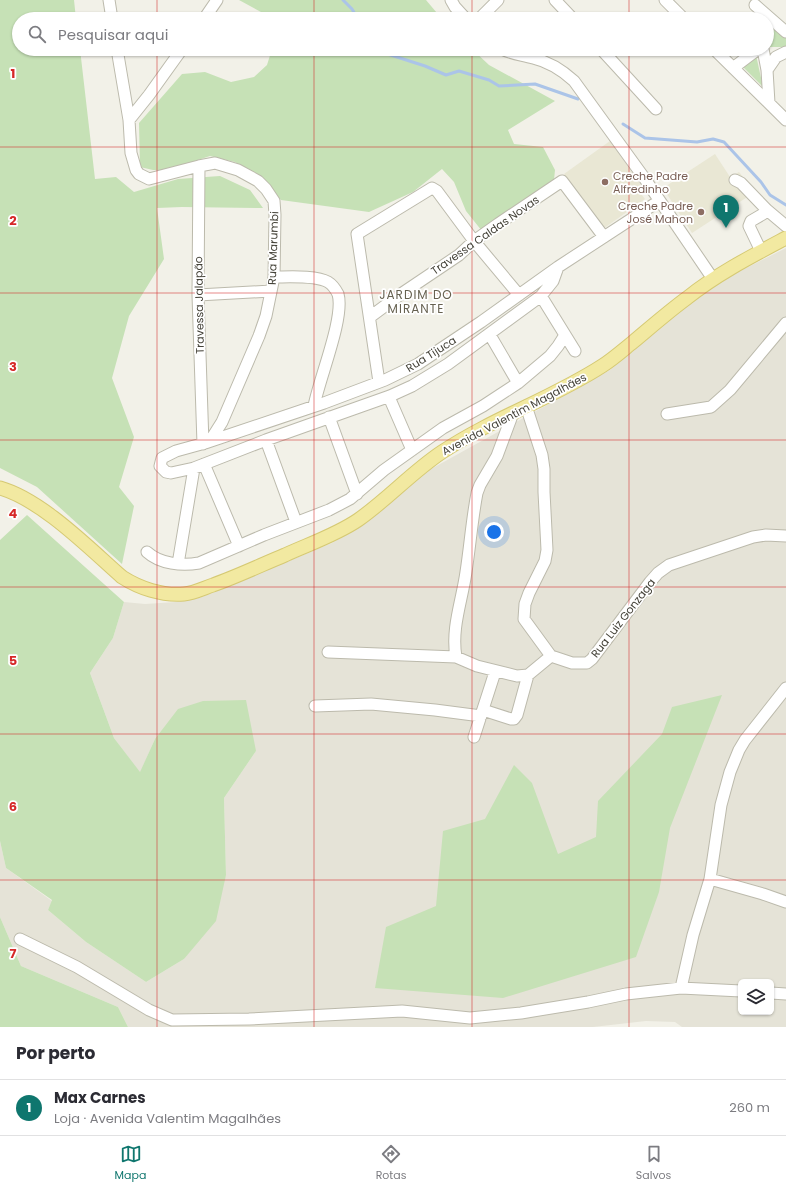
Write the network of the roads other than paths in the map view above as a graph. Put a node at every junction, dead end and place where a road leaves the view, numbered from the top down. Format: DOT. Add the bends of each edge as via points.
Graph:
graph roads {
  1 [pos="109,0"];
  2 [pos="217,0"];
  3 [pos="451,0"];
  4 [pos="498,0"];
  5 [pos="555,0"];
  6 [pos="665,0"];
  7 [pos="754,3"];
  8 [pos="111,12"];
  9 [pos="209,12"];
  10 [pos="460,12"];
  11 [pos="486,12"];
  12 [pos="566,12"];
  13 [pos="677,12"];
  14 [pos="764,12"];
  15 [pos="774,21"];
  16 [pos="786,32"];
  17 [pos="786,52"];
  18 [pos="118,56"];
  19 [pos="177,56"];
  20 [pos="526,56"];
  21 [pos="607,56"];
  22 [pos="721,56"];
  23 [pos="749,56"];
  24 [pos="764,56"];
  25 [pos="733,68"];
  26 [pos="767,70"];
  27 [pos="769,103"];
  28 [pos="656,109"];
  29 [pos="129,120"];
  30 [pos="786,120"];
  31 [pos="199,166"];
  32 [pos="735,180"];
  33 [pos="659,201"];
  34 [pos="763,214"];
  35 [pos="786,226"];
  36 [pos="604,237"];
  37 [pos="786,238"];
  38 [pos="474,241"];
  39 [pos="761,251"];
  40 [pos="558,267"];
  41 [pos="274,277"];
  42 [pos="713,279"];
  43 [pos="271,291"];
  44 [pos="198,295"];
  45 [pos="519,295"];
  46 [pos="541,296"];
  47 [pos="370,317"];
  48 [pos="786,323"];
  49 [pos="490,335"];
  50 [pos="564,335"];
  51 [pos="575,351"];
  52 [pos="379,382"];
  53 [pos="518,383"];
  54 [pos="389,397"];
  55 [pos="314,406"];
  56 [pos="526,406"];
  57 [pos="513,413"];
  58 [pos="668,414"];
  59 [pos="329,417"];
  60 [pos="266,440"];
  61 [pos="206,442"];
  62 [pos="412,450"];
  63 [pos="199,466"];
  64 [pos="0,488"];
  65 [pos="357,494"];
  66 [pos="296,522"];
  67 [pos="786,536"];
  68 [pos="239,546"];
  69 [pos="147,552"];
  70 [pos="178,564"];
  71 [pos="328,652"];
  72 [pos="551,656"];
  73 [pos="456,657"];
  74 [pos="495,672"];
  75 [pos="528,675"];
  76 [pos="786,688"];
  77 [pos="315,706"];
  78 [pos="482,713"];
  79 [pos="474,737"];
  80 [pos="710,879"];
  81 [pos="786,902"];
  82 [pos="20,939"];
  83 [pos="681,988"];
  84 [pos="738,991"];
  85 [pos="774,993"];
  86 [pos="786,994"];
  87 [pos="174,1024"];
  1 -- 8 [label="street"];
  2 -- 9 [label="street"];
  3 -- 10 [label="street"];
  4 -- 11 [label="street"];
  5 -- 12 [label="street"];
  6 -- 13 [label="street"];
  7 -- 14 [label="street"];
  15 -- 16 [label="street"];
  17 -- 26 [label="street" via="776,57"];
  18 -- 29 [label="street, Rua Marumbi"];
  19 -- 29 [label="street"];
  20 -- 33 [label="street" via="551,64 574,81"];
  21 -- 28 [label="street"];
  22 -- 25 [label="street"];
  23 -- 25 [label="street"];
  24 -- 26 [label="street"];
  25 -- 27 [label="street"];
  26 -- 27 [label="street"];
  27 -- 30 [label="street"];
  29 -- 31 [label="street, Rua Marumbi" via="131,153 139,174 149,179"];
  31 -- 41 [label="street, Rua Marumbi" via="215,163 238,170 258,181 266,189 274,201"];
  31 -- 44 [label="street, Travessa Jalapão"];
  32 -- 35 [label="street"];
  33 -- 36 [label="street, Rua Tijuca"];
  33 -- 42 [label="street"];
  34 -- 39 [label="street" via="751,221 749,226"];
  36 -- 38 [label="street, Travessa Caldas Novas" via="562,182"];
  36 -- 40 [label="street, Rua Tijuca"];
  37 -- 39 [label="main road, Avenida Valentim Magalhães"];
  38 -- 45 [label="street"];
  38 -- 47 [label="street, Travessa Caldas Novas" via="459,255"];
  38 -- 47 [label="street" via="437,191 432,188 357,234"];
  39 -- 42 [label="main road, Avenida Valentim Magalhães"];
  40 -- 45 [label="street, Rua Tijuca"];
  40 -- 46 [label="street" via="553,281"];
  41 -- 43 [label="street, Rua Marumbi"];
  41 -- 55 [label="street" via="316,278 328,282 338,295 338,322"];
  42 -- 56 [label="main road, Avenida Valentim Magalhães" via="687,297 603,366"];
  43 -- 44 [label="street"];
  43 -- 61 [label="street, Rua Marumbi" via="259,336 222,422"];
  44 -- 61 [label="street, Travessa Jalapão"];
  45 -- 52 [label="street, Rua Tijuca" via="418,364"];
  46 -- 49 [label="street"];
  46 -- 50 [label="street"];
  47 -- 52 [label="street"];
  48 -- 58 [label="street" via="730,390 711,407"];
  49 -- 53 [label="street"];
  49 -- 54 [label="street" via="432,375"];
  50 -- 51 [label="street"];
  50 -- 53 [label="street" via="550,356"];
  52 -- 55 [label="street, Rua Tijuca"];
  53 -- 62 [label="street" via="443,428"];
  54 -- 59 [label="street"];
  54 -- 62 [label="street"];
  55 -- 61 [label="street, Rua Tijuca"];
  56 -- 57 [label="main road, Avenida Valentim Magalhães"];
  56 -- 72 [label="street" via="542,455 547,550 545,561 525,604 524,619"];
  57 -- 64 [label="main road, Avenida Valentim Magalhães" via="442,453 379,504 335,533 193,592 159,592 130,582 50,516 29,501"];
  57 -- 73 [label="street" via="497,456 477,493 455,631"];
  59 -- 60 [label="street"];
  59 -- 65 [label="street"];
  60 -- 63 [label="street"];
  60 -- 66 [label="street"];
  61 -- 63 [label="street, Rua Tijuca" via="176,451 162,458 160,462 162,470 171,473"];
  62 -- 65 [label="street"];
  63 -- 68 [label="street"];
  63 -- 70 [label="street"];
  65 -- 66 [label="street" via="340,505"];
  66 -- 68 [label="street"];
  67 -- 72 [label="street, Rua Luiz Gonzaga" via="753,537 669,565 650,582 587,663 572,663"];
  68 -- 70 [label="street" via="199,563"];
  69 -- 70 [label="street" via="158,560"];
  71 -- 73 [label="street"];
  72 -- 75 [label="street"];
  73 -- 74 [label="street"];
  74 -- 75 [label="street"];
  74 -- 78 [label="street"];
  75 -- 78 [label="street" via="514,719"];
  76 -- 80 [label="street" via="745,740 730,772 721,805"];
  77 -- 78 [label="street" via="371,704"];
  78 -- 79 [label="street"];
  80 -- 81 [label="street"];
  80 -- 83 [label="street" via="693,935"];
  82 -- 87 [label="street" via="77,967"];
  83 -- 84 [label="street"];
  83 -- 87 [label="street" via="626,994 521,1013 470,1018 402,1011"];
  85 -- 86 [label="street"];
}
